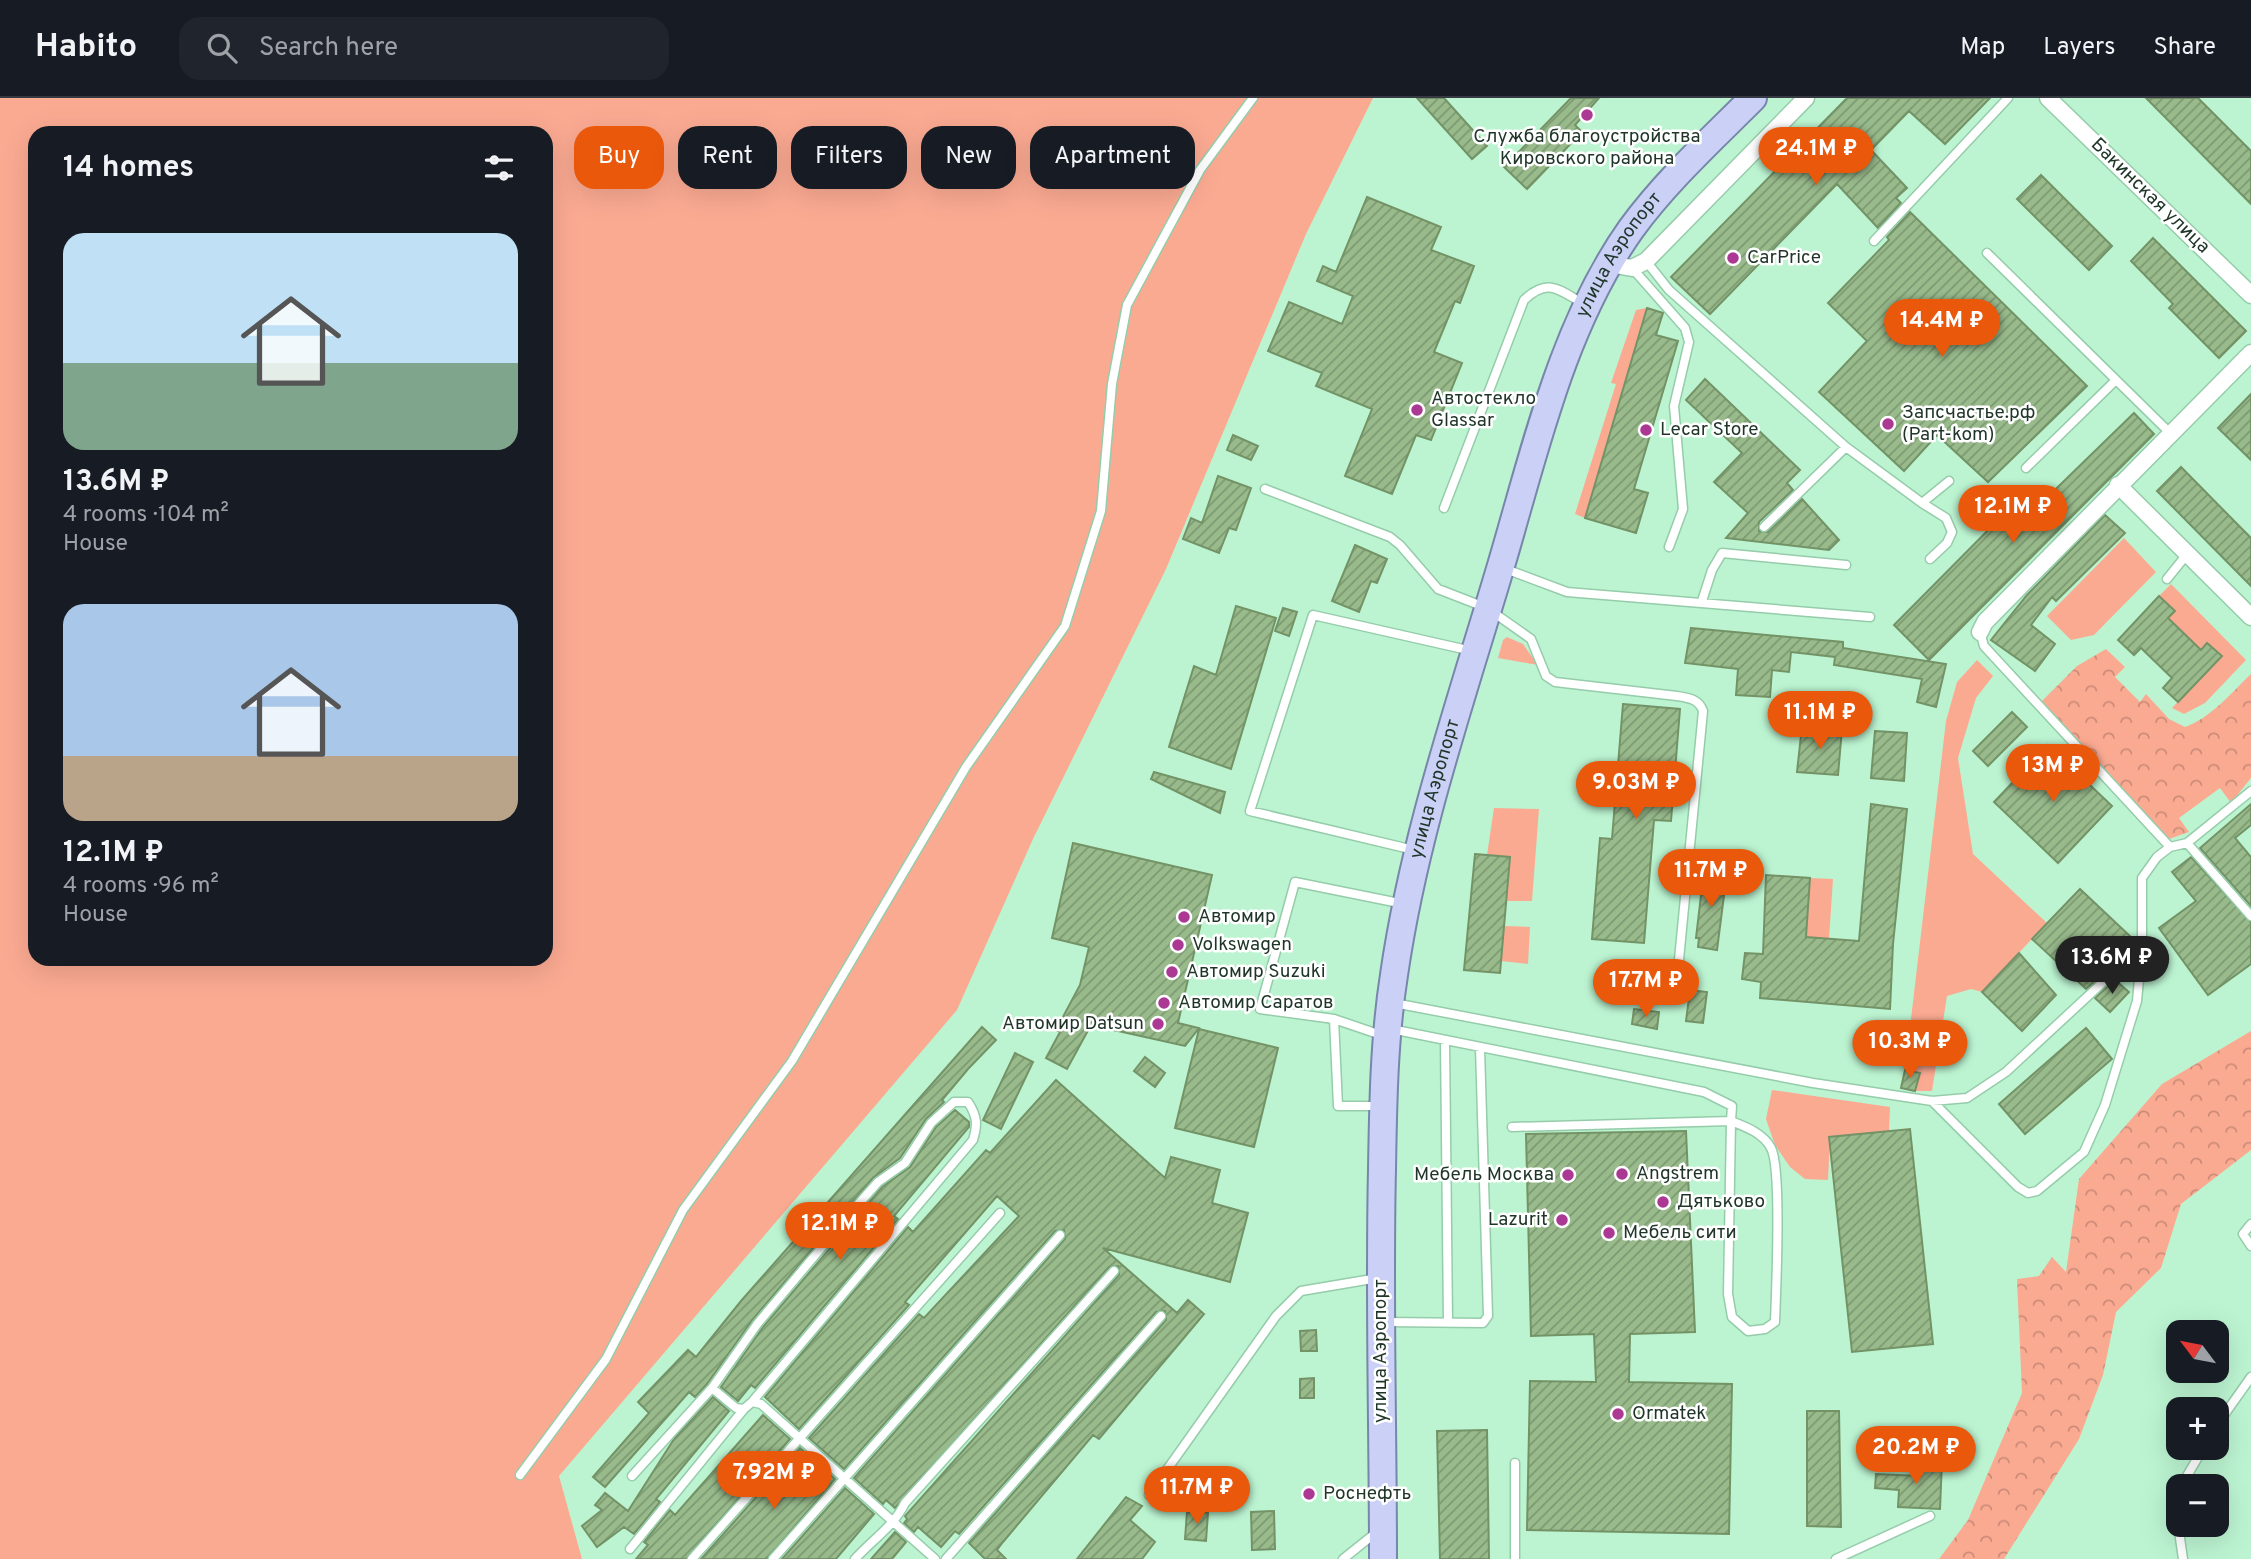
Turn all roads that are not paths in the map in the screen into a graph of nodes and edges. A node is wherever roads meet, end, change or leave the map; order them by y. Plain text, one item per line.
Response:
1 (1253, 98) edge
2 (1752, 98) edge
3 (1806, 98) edge
4 (2008, 98) edge
5 (2049, 98) edge
6 (1874, 241) dead end
7 (1987, 253) dead end
8 (1629, 264) junction
9 (2251, 295) edge
10 (1587, 305) junction
11 (2251, 353) edge
12 (2116, 380) junction
13 (2170, 433) junction
14 (1846, 447) junction
15 (2026, 468) dead end
16 (1949, 481) dead end
17 (2118, 485) junction
18 (1265, 489) dead end
19 (1922, 503) junction
20 (1444, 508) dead end
21 (1764, 527) dead end
22 (1669, 547) dead end
23 (2188, 553) junction
24 (1930, 559) dead end
25 (1846, 565) dead end
26 (1501, 567) junction
27 (2167, 579) dead end
28 (1702, 601) junction
29 (1487, 608) junction
30 (1870, 617) dead end
31 (2251, 617) edge
32 (1980, 632) joint
33 (1475, 652) junction
34 (2251, 791) edge
35 (2187, 843) junction
36 (2169, 847) junction
37 (1416, 850) junction
38 (1406, 904) junction
39 (2251, 916) edge
40 (2142, 946) junction
41 (1686, 976) dead end
42 (1334, 1019) junction
43 (1389, 1022) junction
44 (1445, 1041) junction
45 (1479, 1048) junction
46 (1932, 1101) junction
47 (1383, 1106) junction
48 (1731, 1121) junction
49 (1512, 1127) dead end
50 (1000, 1213) dead end
51 (2251, 1224) edge
52 (1060, 1236) dead end
53 (2251, 1246) edge
54 (1114, 1271) dead end
55 (1381, 1278) junction
56 (1161, 1316) dead end
57 (1382, 1322) junction
58 (1448, 1322) junction
59 (2251, 1377) edge
60 (712, 1388) junction
61 (752, 1402) junction
62 (2229, 1408) edge
63 (744, 1409) junction
64 (800, 1438) junction
65 (1515, 1463) dead end
66 (520, 1475) dead end
67 (632, 1476) dead end
68 (844, 1477) junction
69 (1149, 1495) dead end
70 (1930, 1516) dead end
71 (896, 1522) junction
72 (1382, 1527) junction
73 (2180, 1537) edge
74 (629, 1549) dead end
75 (692, 1559) edge
76 (773, 1559) edge
77 (855, 1559) edge
78 (935, 1559) edge
79 (946, 1559) edge
80 (1343, 1559) edge
81 (1382, 1559) edge
82 (1515, 1559) edge
83 (1836, 1559) edge
84 (2183, 1559) edge

1 - 66 lane
2 - 8 main road, улица Аэропорт
3 - 8 street
4 - 6 lane
5 - 9 street, Бакинская улица
7 - 12 lane
8 - 10 main road, улица Аэропорт
8 - 14 lane
8 - 22 lane
10 - 20 lane
10 - 26 main road, улица Аэропорт
11 - 13 street
12 - 13 lane
12 - 15 lane
13 - 17 street
14 - 19 lane
14 - 21 lane
16 - 19 lane
17 - 23 street
17 - 32 street
18 - 29 lane
19 - 24 lane
23 - 27 lane
23 - 31 street
25 - 28 lane
26 - 28 lane
26 - 29 main road, улица Аэропорт
28 - 30 lane
29 - 33 main road, улица Аэропорт
29 - 41 lane
32 - 36 lane
33 - 37 main road, улица Аэропорт
33 - 37 lane
34 - 35 lane
35 - 36 lane
35 - 39 lane
36 - 40 lane
37 - 38 main road, улица Аэропорт
38 - 42 lane
38 - 43 main road, улица Аэропорт
40 - 46 lane
40 - 46 lane
42 - 43 lane
42 - 47 lane
43 - 44 lane
43 - 46 lane
43 - 47 main road, улица Аэропорт
44 - 45 lane
44 - 58 lane
45 - 48 lane
45 - 58 lane
47 - 55 main road, улица Аэропорт
48 - 48 lane
48 - 49 lane
50 - 64 lane
51 - 53 lane
52 - 68 lane
54 - 71 lane
55 - 57 main road, улица Аэропорт
55 - 69 lane
56 - 79 lane
57 - 58 lane
57 - 72 main road, улица Аэропорт
59 - 62 lane
60 - 61 lane
60 - 63 lane
60 - 67 lane
61 - 63 lane
61 - 64 lane
63 - 74 lane
64 - 68 lane
64 - 75 lane
65 - 82 lane
68 - 71 lane
68 - 76 lane
70 - 83 lane
71 - 77 lane
71 - 78 lane
72 - 80 lane
72 - 81 main road, улица Аэропорт
73 - 84 lane

